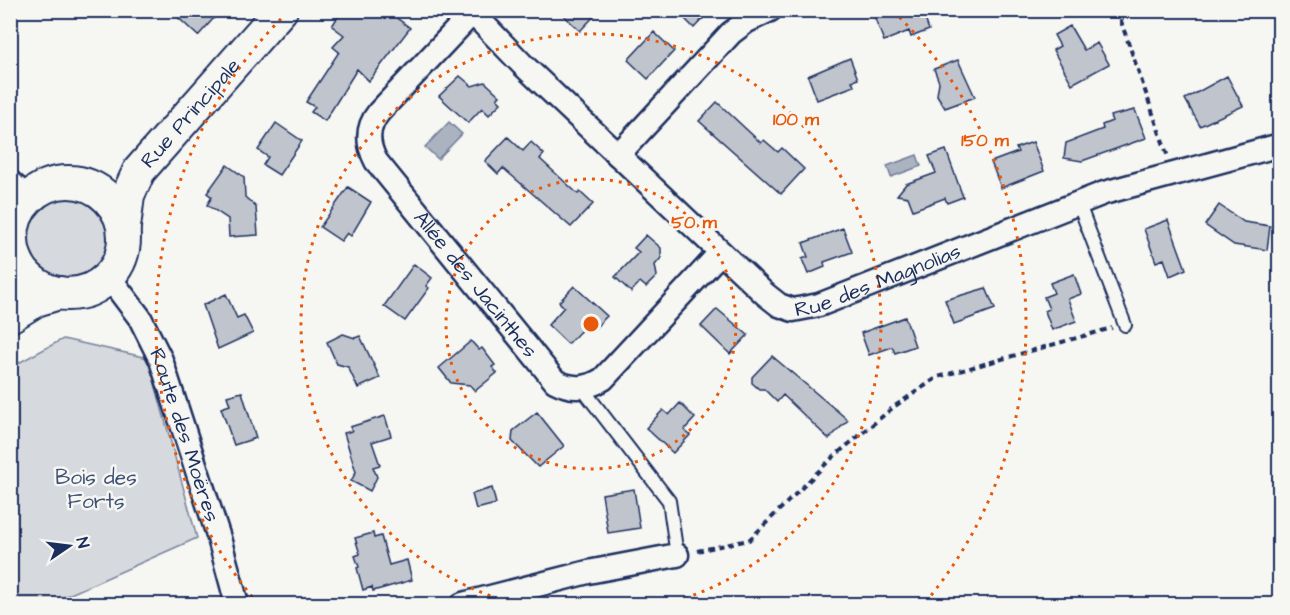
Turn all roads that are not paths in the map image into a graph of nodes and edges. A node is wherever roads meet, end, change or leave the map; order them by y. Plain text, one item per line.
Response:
1 (260, 10) edge
2 (281, 10) edge
3 (770, 10) edge
4 (473, 11) edge
5 (1280, 145) edge
6 (618, 155) junction
7 (80, 183) junction
8 (19, 190) edge
9 (1078, 202) junction
10 (124, 227) junction
11 (720, 253) junction
12 (12, 263) edge
13 (109, 277) junction
14 (59, 293) junction
15 (10, 316) edge
16 (1125, 325) road end
17 (582, 388) junction
18 (677, 555) joint
19 (237, 604) edge
20 (463, 604) edge

1 - 7 street, Rue Principale
2 - 10 street, Rue Principale
3 - 6 street
4 - 6 street, Rue des Magnolias
4 - 17 street, Allée des Jacinthes
5 - 9 street, Rue des Magnolias
6 - 11 street, Rue des Magnolias
7 - 8 street
7 - 10 street
8 - 12 street
9 - 11 street, Rue des Magnolias
9 - 16 lane
10 - 13 street
11 - 17 street
12 - 14 street
13 - 14 street
13 - 19 street, Route des Moëres
14 - 15 street
17 - 18 lane
18 - 20 street

